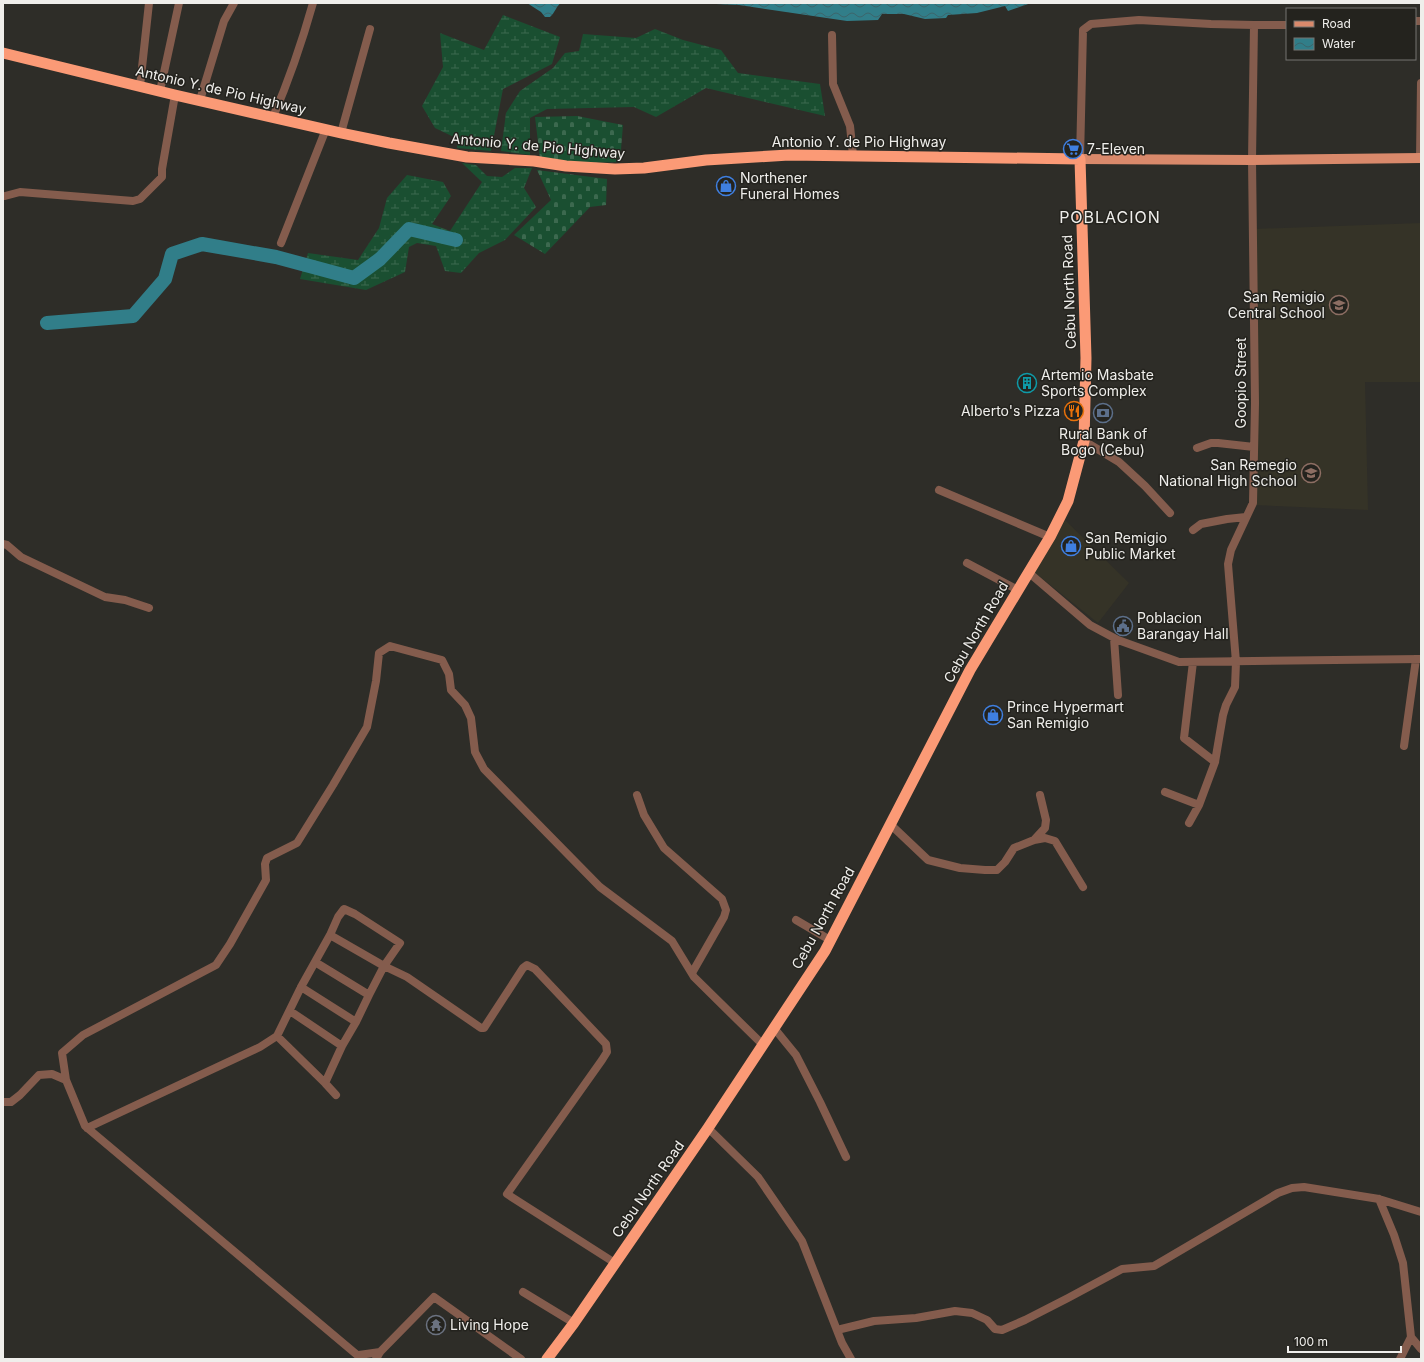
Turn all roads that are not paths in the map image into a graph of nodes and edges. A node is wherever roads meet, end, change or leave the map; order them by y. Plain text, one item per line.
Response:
1 (149, 3) edge
2 (179, 3) edge
3 (234, 3) edge
4 (313, 3) edge
5 (1286, 24) edge
6 (1254, 26) junction
7 (370, 29) dead end
8 (832, 35) dead end
9 (3, 53) edge
10 (1421, 83) edge
11 (140, 86) junction
12 (160, 91) junction
13 (175, 95) junction
14 (200, 100) junction
15 (273, 117) junction
16 (326, 129) junction
17 (341, 133) junction
18 (853, 155) junction
19 (1420, 158) edge
20 (1080, 159) junction
21 (1252, 160) junction
22 (5, 196) dead end
23 (281, 243) dead end
24 (1084, 441) junction
25 (1254, 447) junction
26 (1197, 448) dead end
27 (939, 490) dead end
28 (1170, 514) dead end
29 (1246, 517) junction
30 (1193, 530) dead end
31 (1050, 537) junction
32 (3, 544) edge
33 (967, 563) dead end
34 (1028, 572) junction
35 (1018, 590) junction
36 (149, 608) dead end
37 (1114, 638) junction
38 (1418, 659) edge
39 (1193, 662) junction
40 (1236, 662) junction
41 (1118, 695) dead end
42 (1404, 746) dead end
43 (1215, 762) junction
44 (1165, 792) dead end
45 (637, 795) dead end
46 (1040, 795) dead end
47 (1199, 805) junction
48 (1189, 823) dead end
49 (890, 824) junction
50 (1034, 840) junction
51 (1083, 887) dead end
52 (796, 920) dead end
53 (330, 935) junction
54 (830, 940) junction
55 (315, 962) junction
56 (384, 966) junction
57 (692, 973) junction
58 (301, 987) junction
59 (369, 995) junction
60 (290, 1011) junction
61 (356, 1022) junction
62 (774, 1028) junction
63 (277, 1036) junction
64 (763, 1045) junction
65 (342, 1046) junction
66 (66, 1080) junction
67 (325, 1083) junction
68 (336, 1095) dead end
69 (3, 1102) edge
70 (87, 1128) junction
71 (708, 1128) junction
72 (846, 1157) dead end
73 (1379, 1199) junction
74 (1421, 1212) edge
75 (615, 1263) junction
76 (523, 1292) dead end
77 (574, 1323) junction
78 (837, 1330) junction
79 (1411, 1337) junction
80 (1421, 1350) edge
81 (378, 1356) edge
82 (360, 1357) edge
83 (521, 1359) edge
84 (547, 1359) edge
85 (851, 1359) edge
86 (1400, 1359) edge

1 - 11 street
2 - 12 street
3 - 14 street
4 - 15 street
5 - 6 street
6 - 20 street
6 - 21 street, Goopio Street
7 - 17 street
8 - 18 street
9 - 11 highway, Antonio Y. de Pio Highway
10 - 19 street
11 - 12 highway, Antonio Y. de Pio Highway
12 - 13 highway, Antonio Y. de Pio Highway
13 - 14 highway, Antonio Y. de Pio Highway
13 - 22 street
14 - 15 highway, Antonio Y. de Pio Highway
15 - 16 highway, Antonio Y. de Pio Highway
16 - 17 highway, Antonio Y. de Pio Highway
16 - 23 street
17 - 18 highway, Antonio Y. de Pio Highway
18 - 20 highway, Antonio Y. de Pio Highway
19 - 21 main road
20 - 21 main road
20 - 24 highway, Cebu North Road
21 - 25 street, Goopio Street
24 - 28 street
24 - 31 highway, Cebu North Road
25 - 26 street
25 - 29 street, Goopio Street
27 - 31 street
29 - 30 street
29 - 40 street, Goopio Street
31 - 34 highway, Cebu North Road
32 - 36 street
33 - 35 street
34 - 35 highway, Cebu North Road
34 - 37 street
35 - 49 highway, Cebu North Road
37 - 39 street
37 - 41 street
38 - 40 street
38 - 42 street
39 - 40 street
39 - 43 street
40 - 43 street, Goopio Street
43 - 47 street, Goopio Street
44 - 47 street
45 - 57 street
46 - 50 street
47 - 48 street, Goopio Street
49 - 50 street
49 - 54 highway, Cebu North Road
50 - 51 street
52 - 54 street
53 - 55 street
53 - 56 street
53 - 56 street
54 - 62 highway, Cebu North Road
55 - 58 street
55 - 59 street
56 - 59 street
56 - 75 street
57 - 64 street
57 - 66 street
58 - 60 street
58 - 61 street
59 - 61 street
60 - 63 street
60 - 65 street
61 - 65 street
62 - 64 highway, Cebu North Road
62 - 72 street
63 - 67 street
63 - 70 street
64 - 71 highway, Cebu North Road
65 - 67 street
66 - 69 street
66 - 70 street
67 - 68 street
70 - 82 street
71 - 75 highway, Cebu North Road
71 - 78 street
73 - 74 street
73 - 78 street
73 - 79 street
75 - 77 highway, Cebu North Road
76 - 77 street
77 - 84 highway, Cebu North Road
78 - 85 street
79 - 80 street
79 - 86 street
81 - 82 street
81 - 83 street

